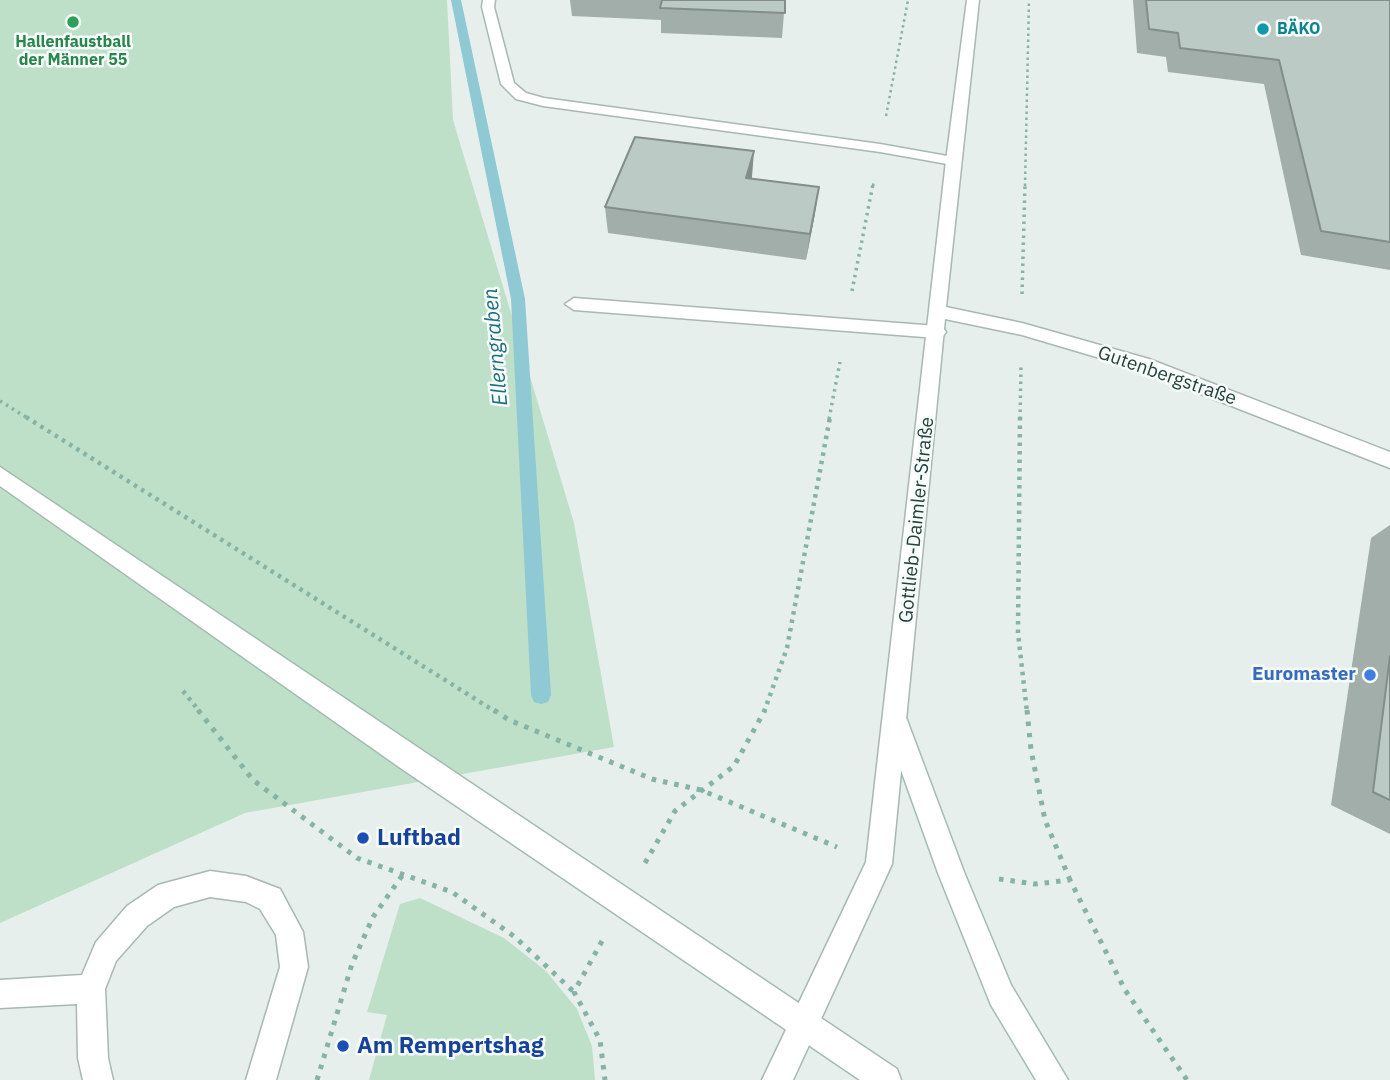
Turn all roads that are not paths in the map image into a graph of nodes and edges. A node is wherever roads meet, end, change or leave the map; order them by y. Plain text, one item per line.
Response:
1 (489, 0) edge
2 (973, 0) edge
3 (953, 161) junction
4 (574, 304) dead end
5 (938, 322) junction
6 (1390, 460) edge
7 (0, 475) edge
8 (895, 720) junction
9 (91, 989) junction
10 (0, 994) edge
11 (803, 1024) junction
12 (98, 1080) edge
13 (261, 1080) edge
14 (777, 1080) edge
15 (886, 1080) edge
16 (1053, 1080) edge

1 - 3 street
2 - 3 street, Gottlieb-Daimler-Straße
3 - 5 street, Gottlieb-Daimler-Straße
4 - 5 street, Gutenbergstraße
5 - 6 street, Gutenbergstraße
5 - 8 street, Gottlieb-Daimler-Straße
7 - 11 street
8 - 11 street, Gottlieb-Daimler-Straße
8 - 16 street
9 - 10 street
9 - 12 street
9 - 13 street
11 - 14 street, Gottlieb-Daimler-Straße
11 - 15 street

